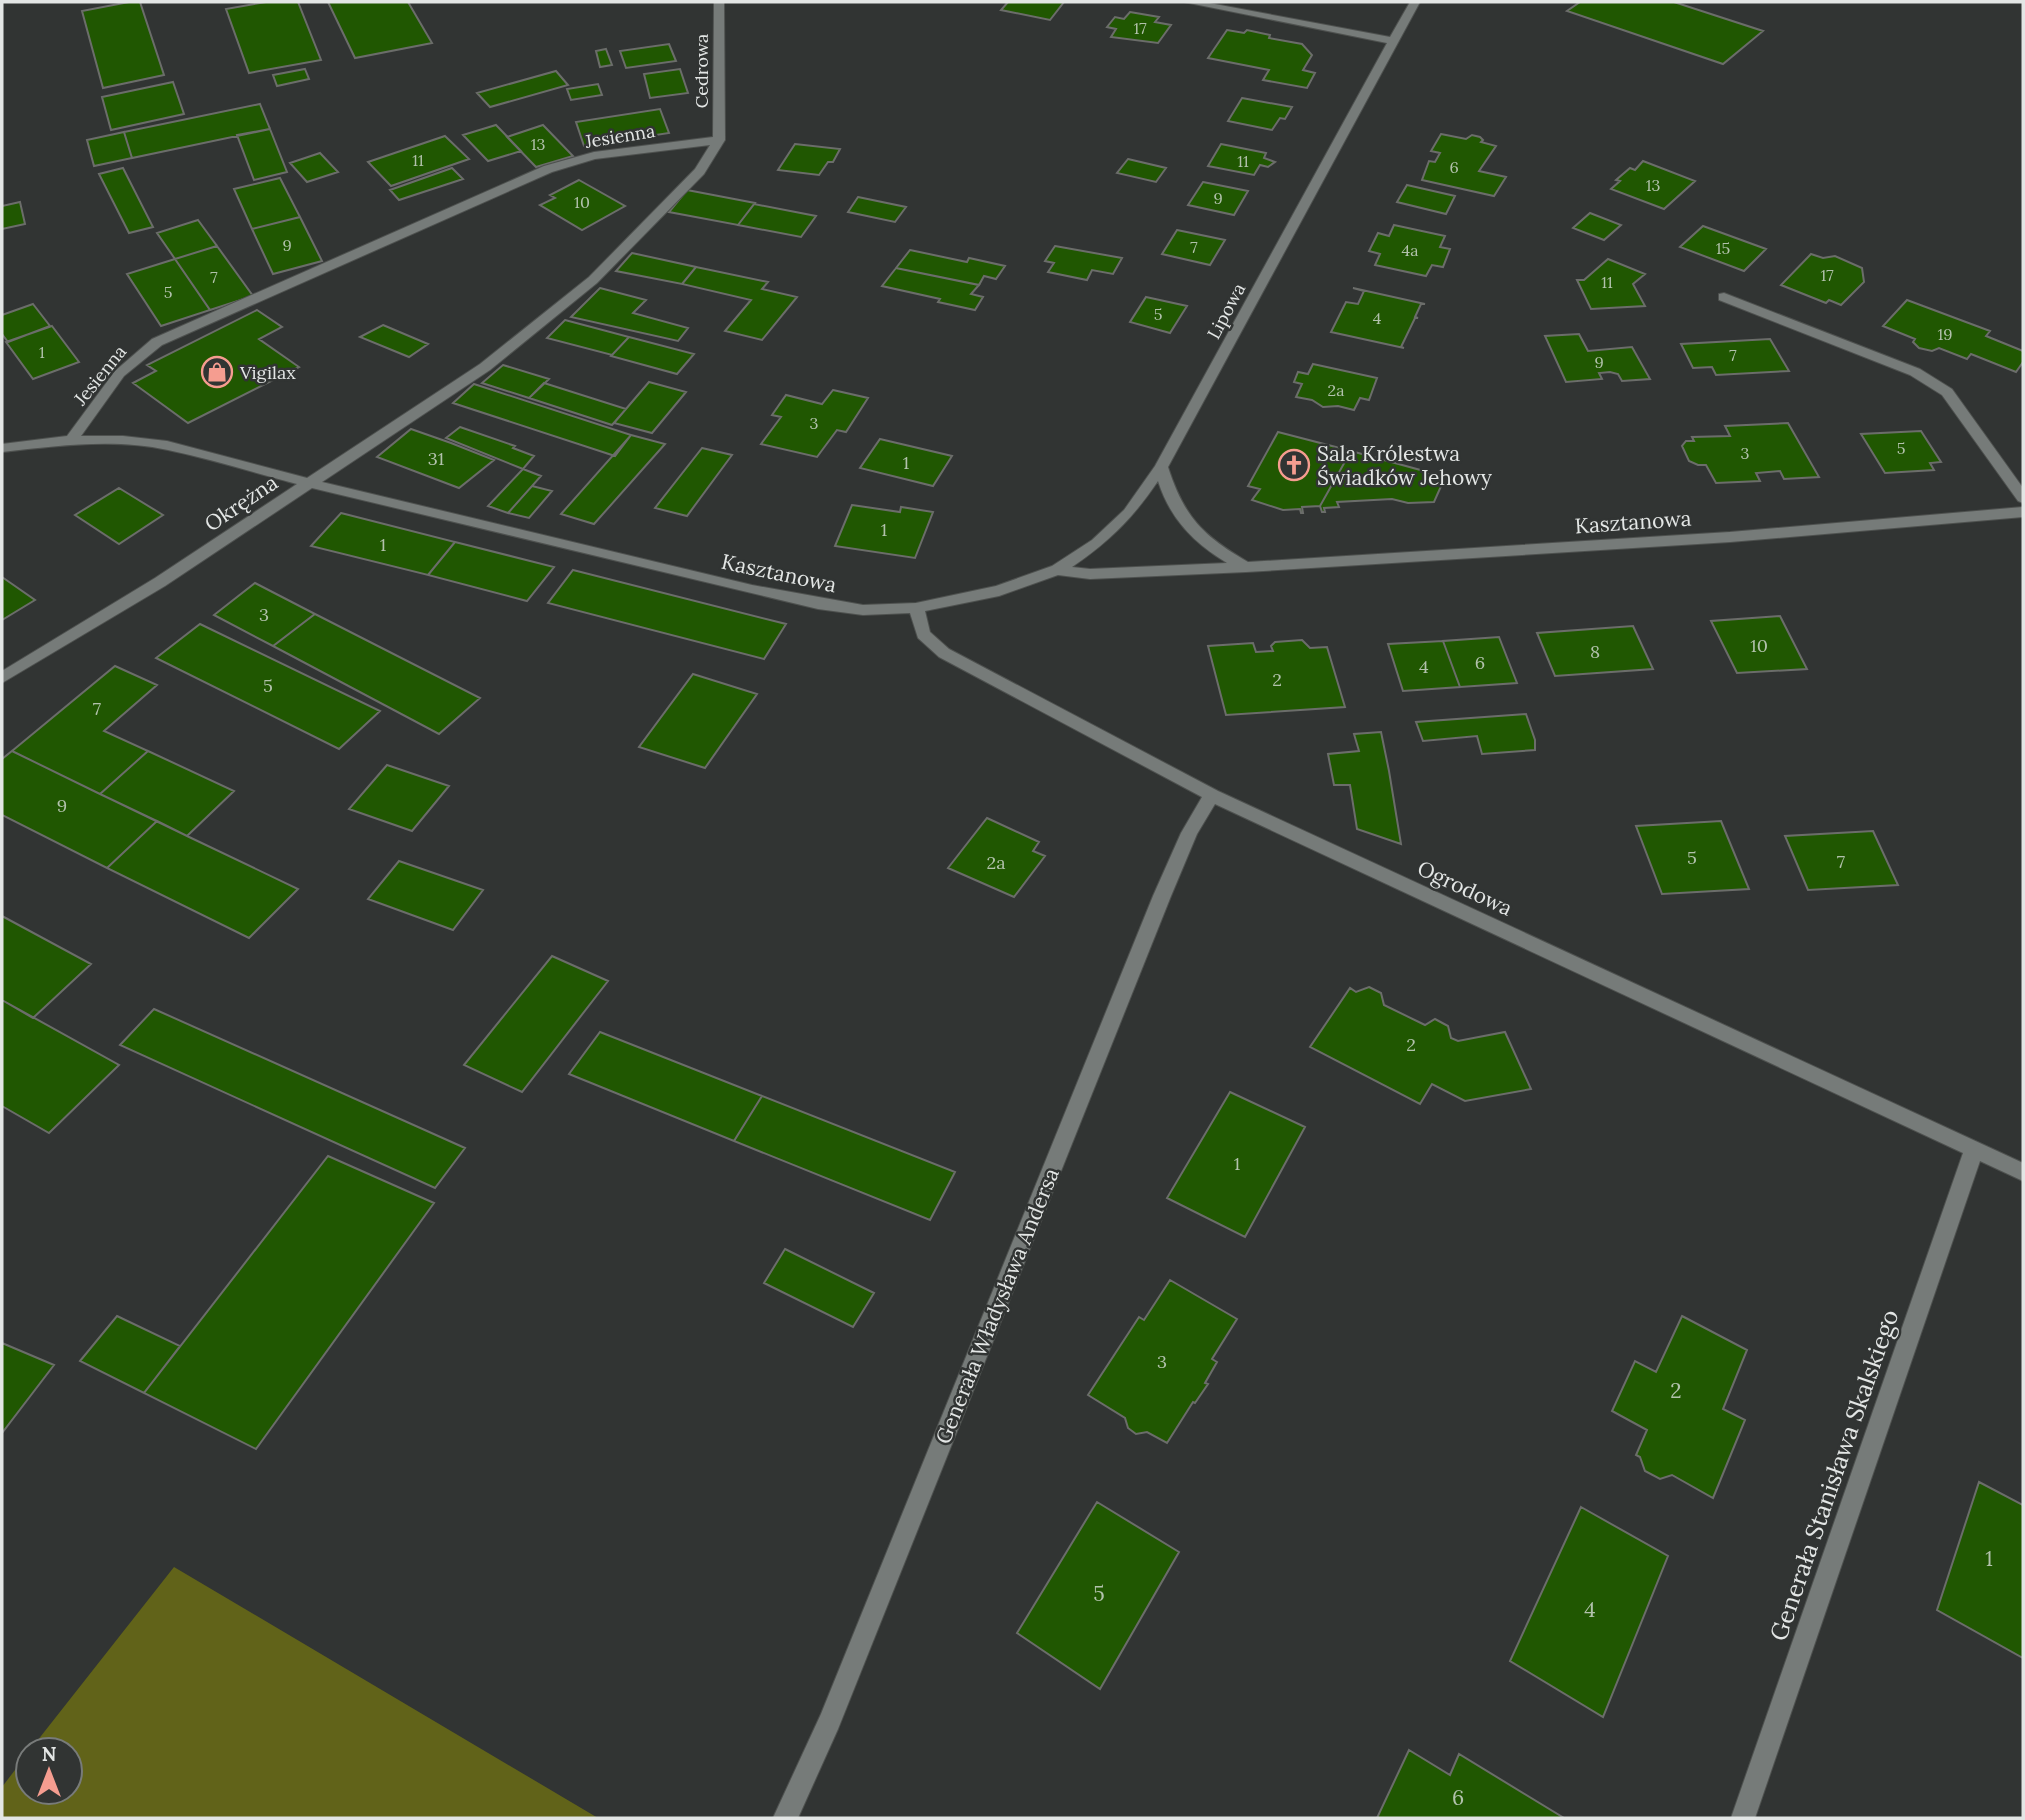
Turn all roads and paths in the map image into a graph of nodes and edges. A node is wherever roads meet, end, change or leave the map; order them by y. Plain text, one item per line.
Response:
1 (719, 2) edge
2 (1189, 2) edge
3 (1415, 2) edge
4 (1392, 41) junction
5 (719, 141) junction
6 (1724, 297) dead end
7 (71, 440) junction
8 (2, 448) edge
9 (1161, 467) junction
10 (309, 483) junction
11 (2023, 498) edge
12 (2023, 512) edge
13 (1246, 567) junction
14 (1057, 570) junction
15 (916, 608) junction
16 (2, 678) edge
17 (1212, 795) junction
18 (1975, 1149) junction
19 (2023, 1172) edge
20 (785, 1818) edge
21 (1743, 1818) edge

1 - 5 street, Cedrowa
2 - 4 street
3 - 4 street, Lipowa
4 - 9 street, Lipowa
5 - 7 street, Jesienna
5 - 10 street
6 - 11 street
7 - 8 street, Okrężna
7 - 10 street, Okrężna
9 - 13 street
9 - 14 street, Lipowa
10 - 15 street, Kasztanowa
10 - 16 street, Okrężna
12 - 13 street, Kasztanowa
13 - 14 street, Kasztanowa
14 - 15 street, Kasztanowa
15 - 17 street, Ogrodowa
17 - 18 street, Ogrodowa
17 - 20 street, Generała Władysława Andersa
18 - 19 street, Ogrodowa
18 - 21 street, Generała Stanisława Skalskiego

